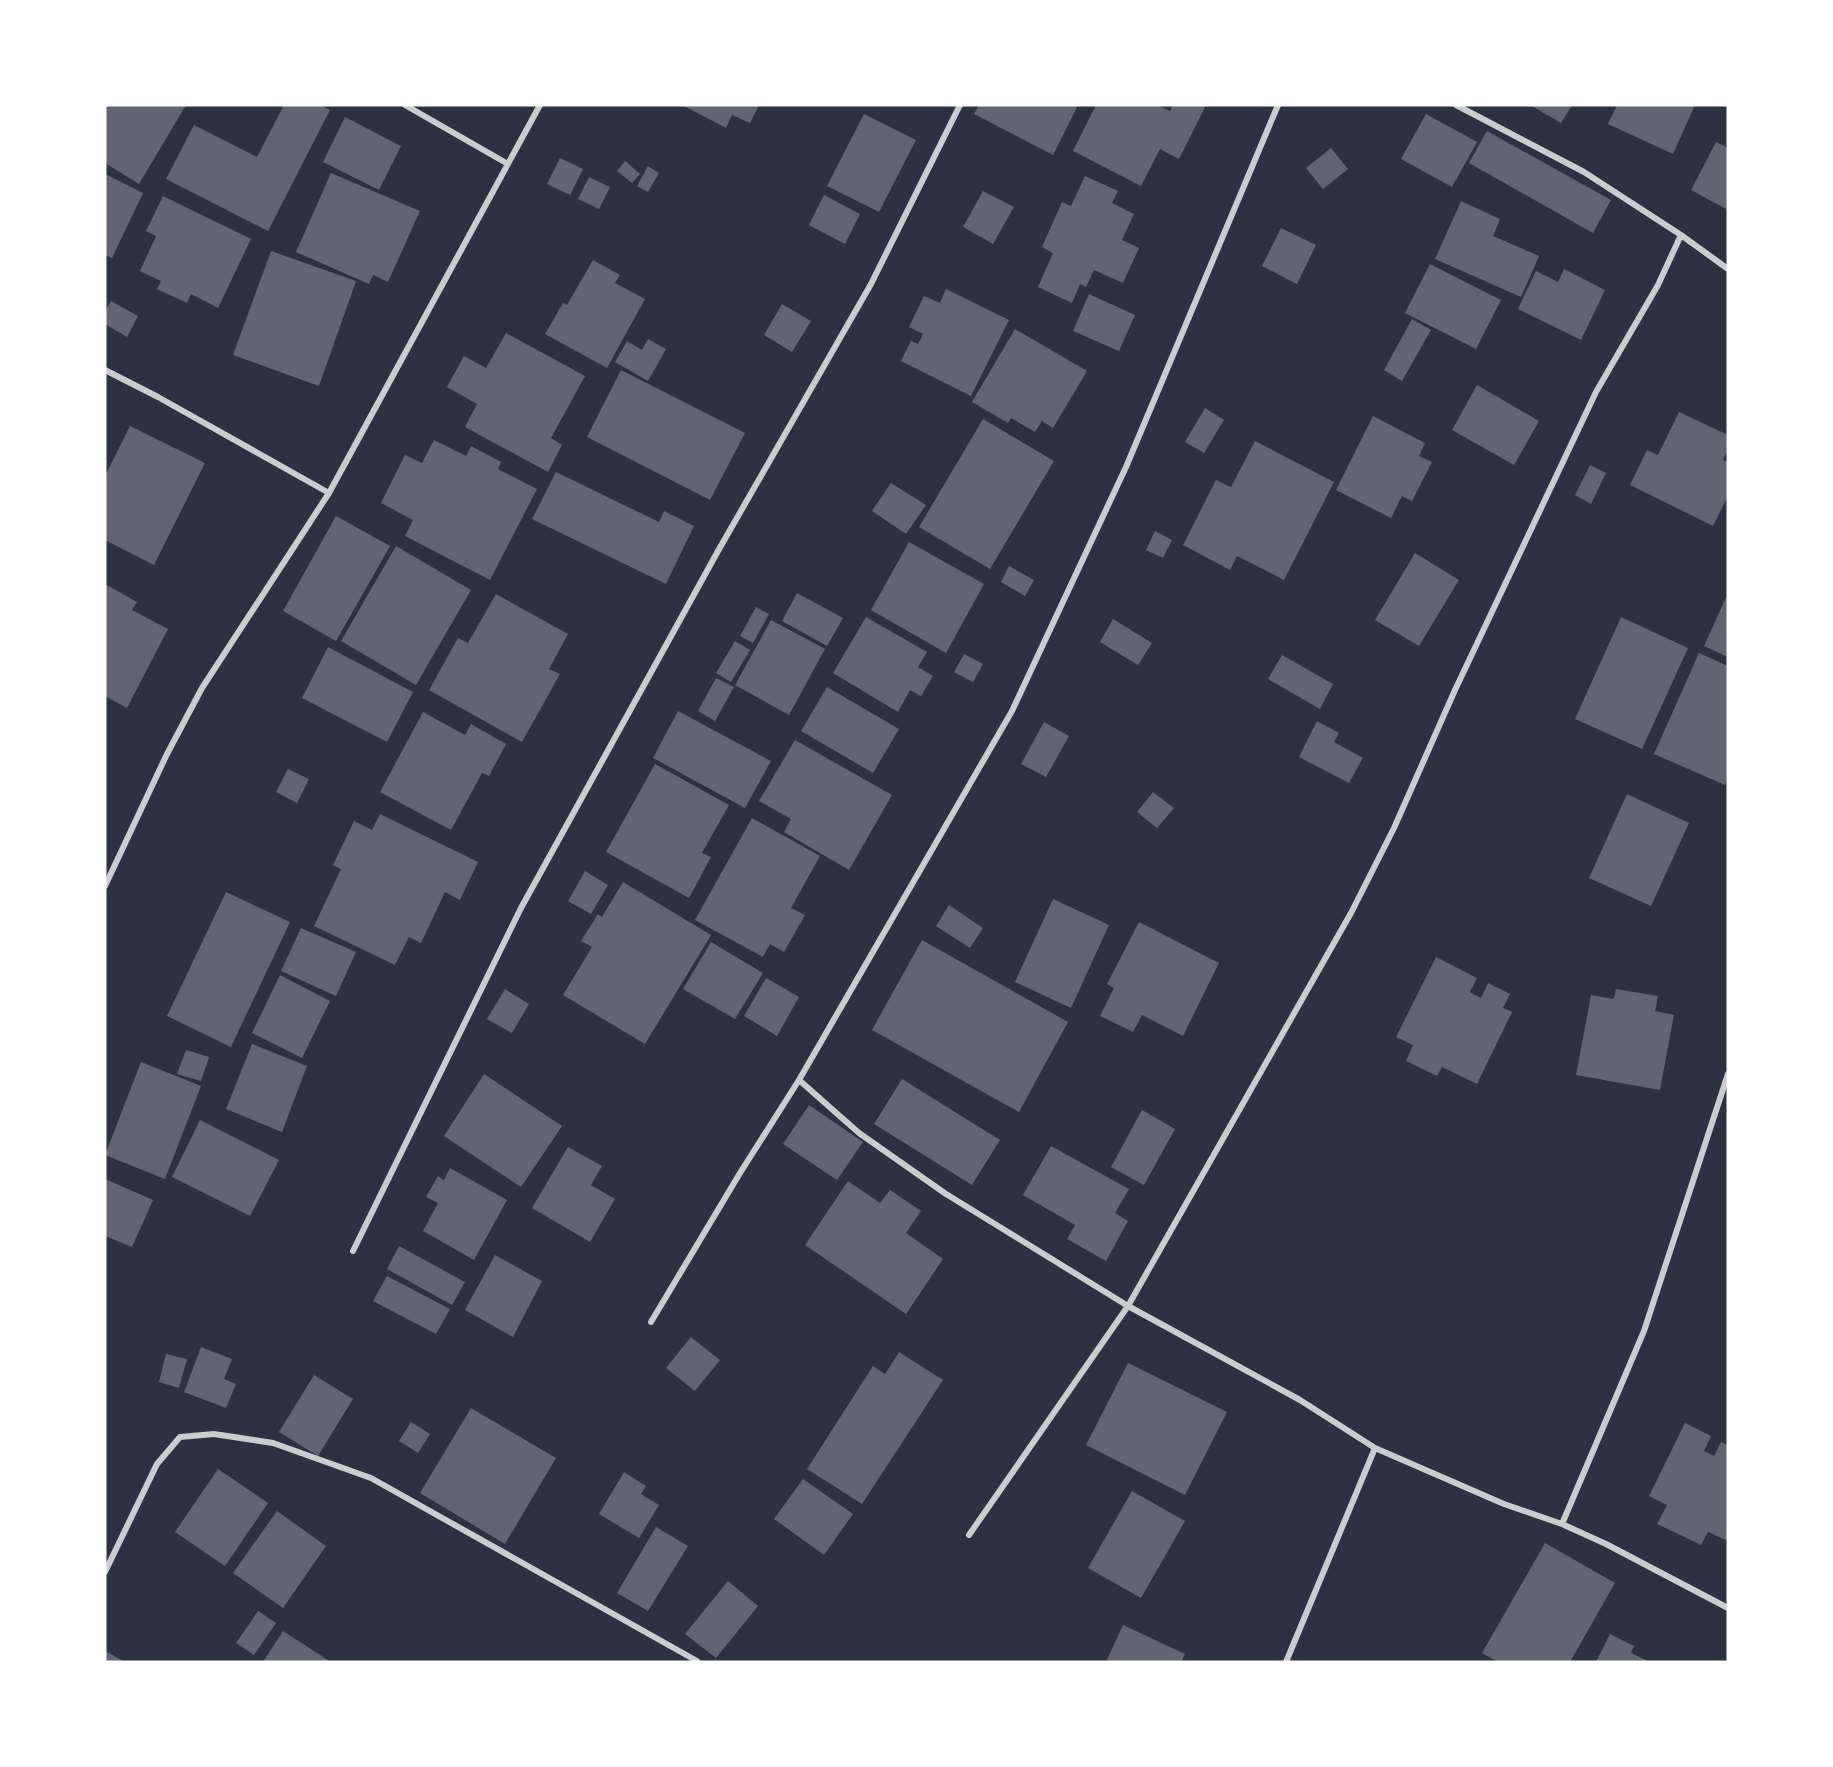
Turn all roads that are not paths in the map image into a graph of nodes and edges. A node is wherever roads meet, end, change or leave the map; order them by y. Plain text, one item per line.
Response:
1 (405, 105) edge
2 (540, 105) edge
3 (960, 105) edge
4 (1278, 105) edge
5 (1456, 105) edge
6 (508, 164) junction
7 (1681, 235) junction
8 (1728, 269) edge
9 (105, 370) edge
10 (329, 493) junction
11 (105, 885) edge
12 (1728, 1074) edge
13 (799, 1080) junction
14 (353, 1251) dead end
15 (1128, 1306) junction
16 (651, 1322) dead end
17 (1376, 1448) junction
18 (1562, 1524) junction
19 (969, 1535) dead end
20 (105, 1572) edge
21 (1728, 1608) edge
22 (697, 1661) edge
23 (1286, 1662) edge

1 - 6 street
2 - 6 street
3 - 14 street
4 - 13 street
5 - 7 street
6 - 10 street
7 - 8 street
7 - 15 street
9 - 10 street
10 - 11 street
12 - 18 street
13 - 15 street
13 - 16 street
15 - 17 street
15 - 19 street
17 - 18 street
17 - 23 street
18 - 21 street
20 - 22 street

